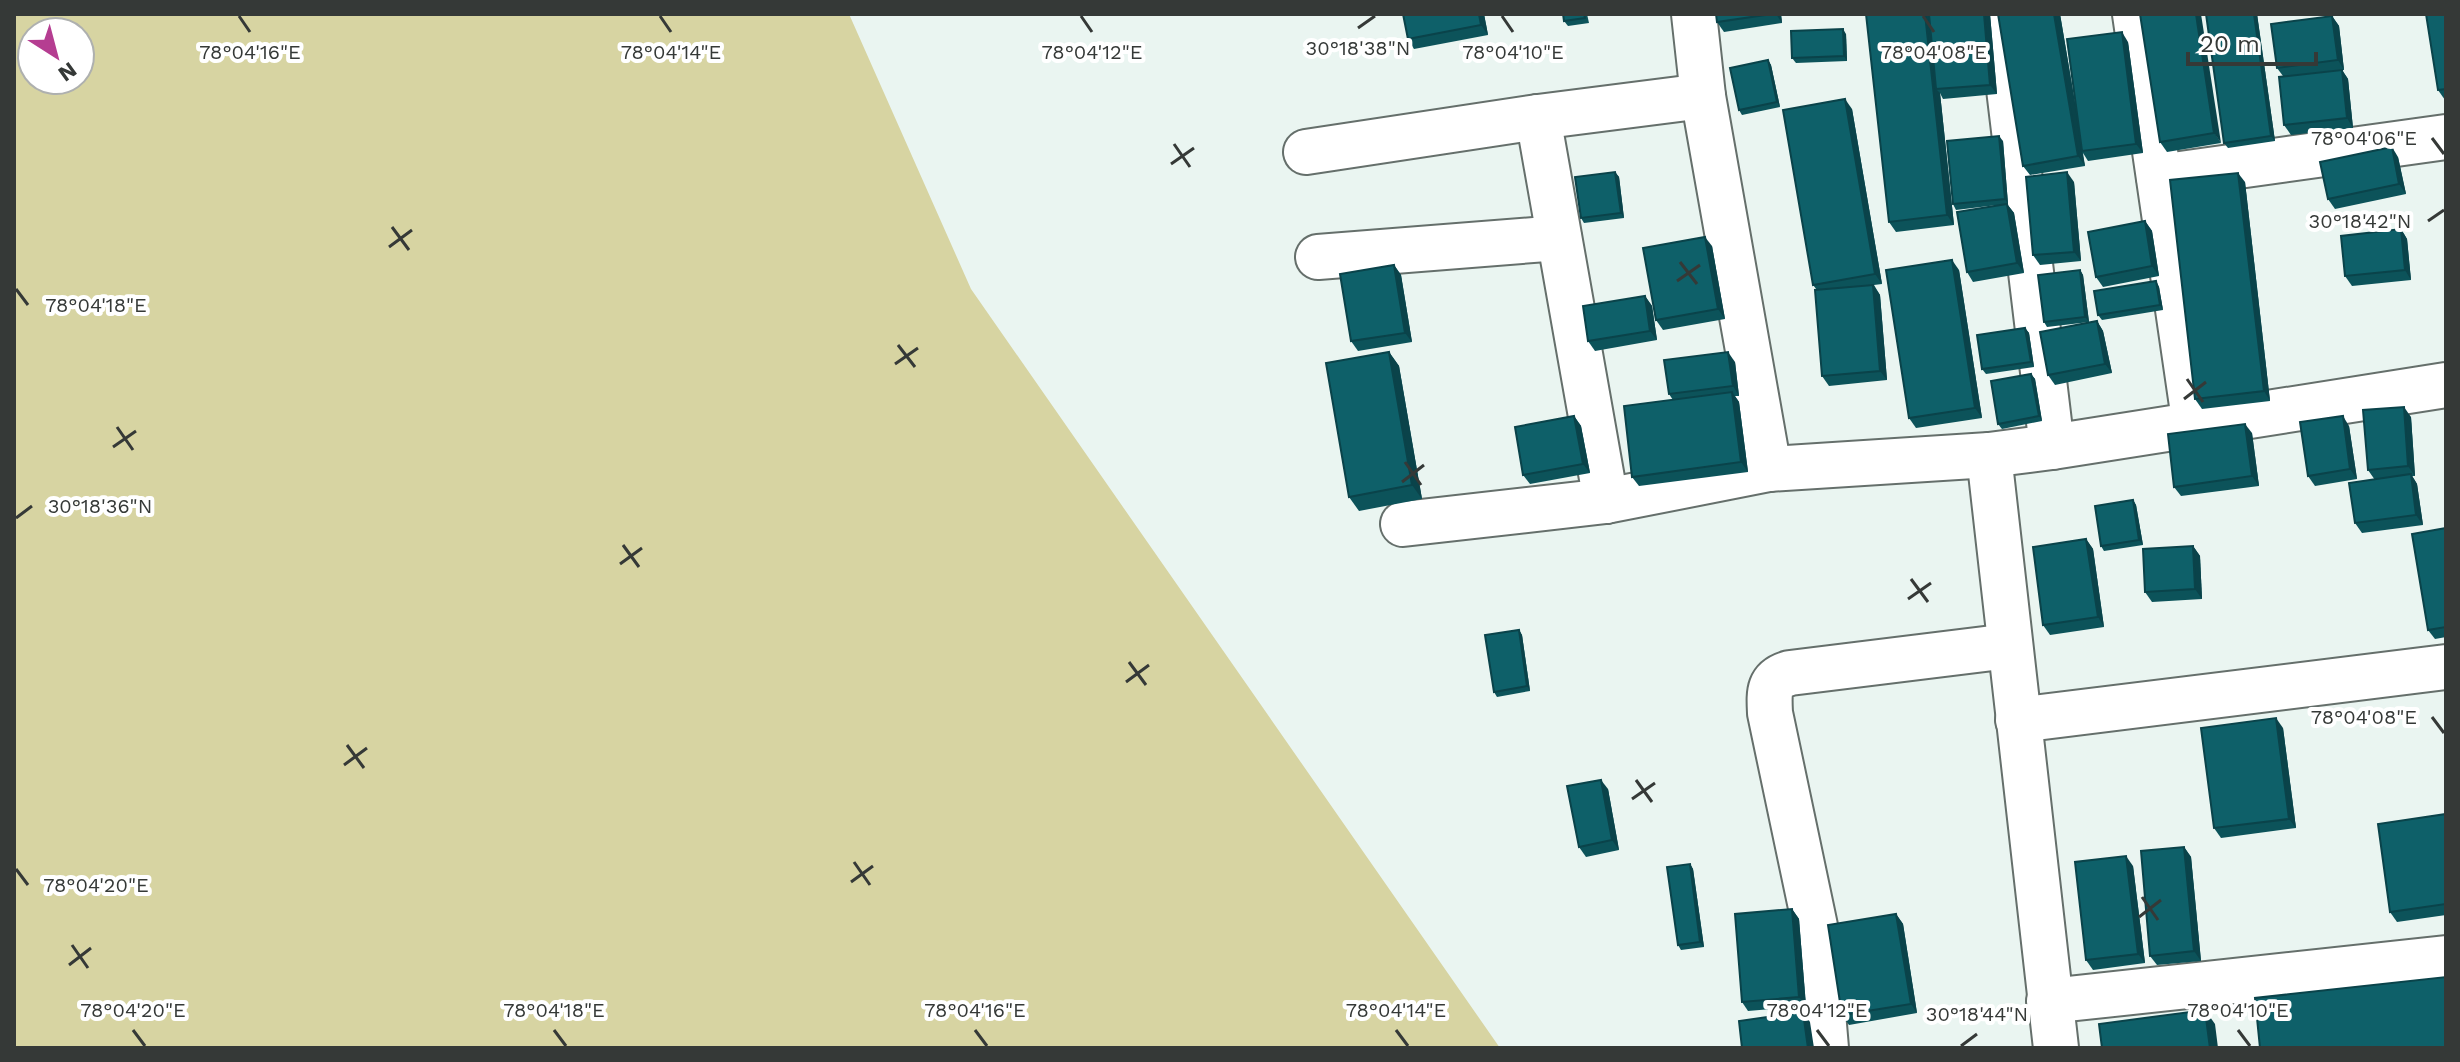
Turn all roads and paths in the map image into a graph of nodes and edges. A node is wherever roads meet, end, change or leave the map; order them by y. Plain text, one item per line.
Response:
1 (1694, 14) edge
2 (2000, 14) edge
3 (2135, 14) edge
4 (1703, 96) junction
5 (1538, 117) junction
6 (2446, 137) edge
7 (1306, 152) dead end
8 (2159, 177) junction
9 (1559, 238) junction
10 (1318, 257) dead end
11 (2446, 385) edge
12 (2195, 426) junction
13 (2052, 447) junction
14 (1989, 455) junction
15 (1769, 469) junction
16 (1606, 501) junction
17 (1403, 524) dead end
18 (2009, 646) junction
19 (2446, 667) edge
20 (2018, 720) junction
21 (2446, 958) edge
22 (2049, 1001) junction
23 (1826, 1048) edge
24 (2056, 1048) edge

1 - 4 street
2 - 13 street
3 - 8 street
4 - 5 street
4 - 15 street
5 - 7 street
5 - 9 street
6 - 8 street
8 - 12 street
9 - 10 street
9 - 16 street
11 - 12 street
12 - 13 street
13 - 14 street
14 - 15 street
14 - 18 street
15 - 16 street
16 - 17 street
18 - 20 street
18 - 23 street
19 - 20 street
20 - 22 street
21 - 22 street
22 - 24 street

